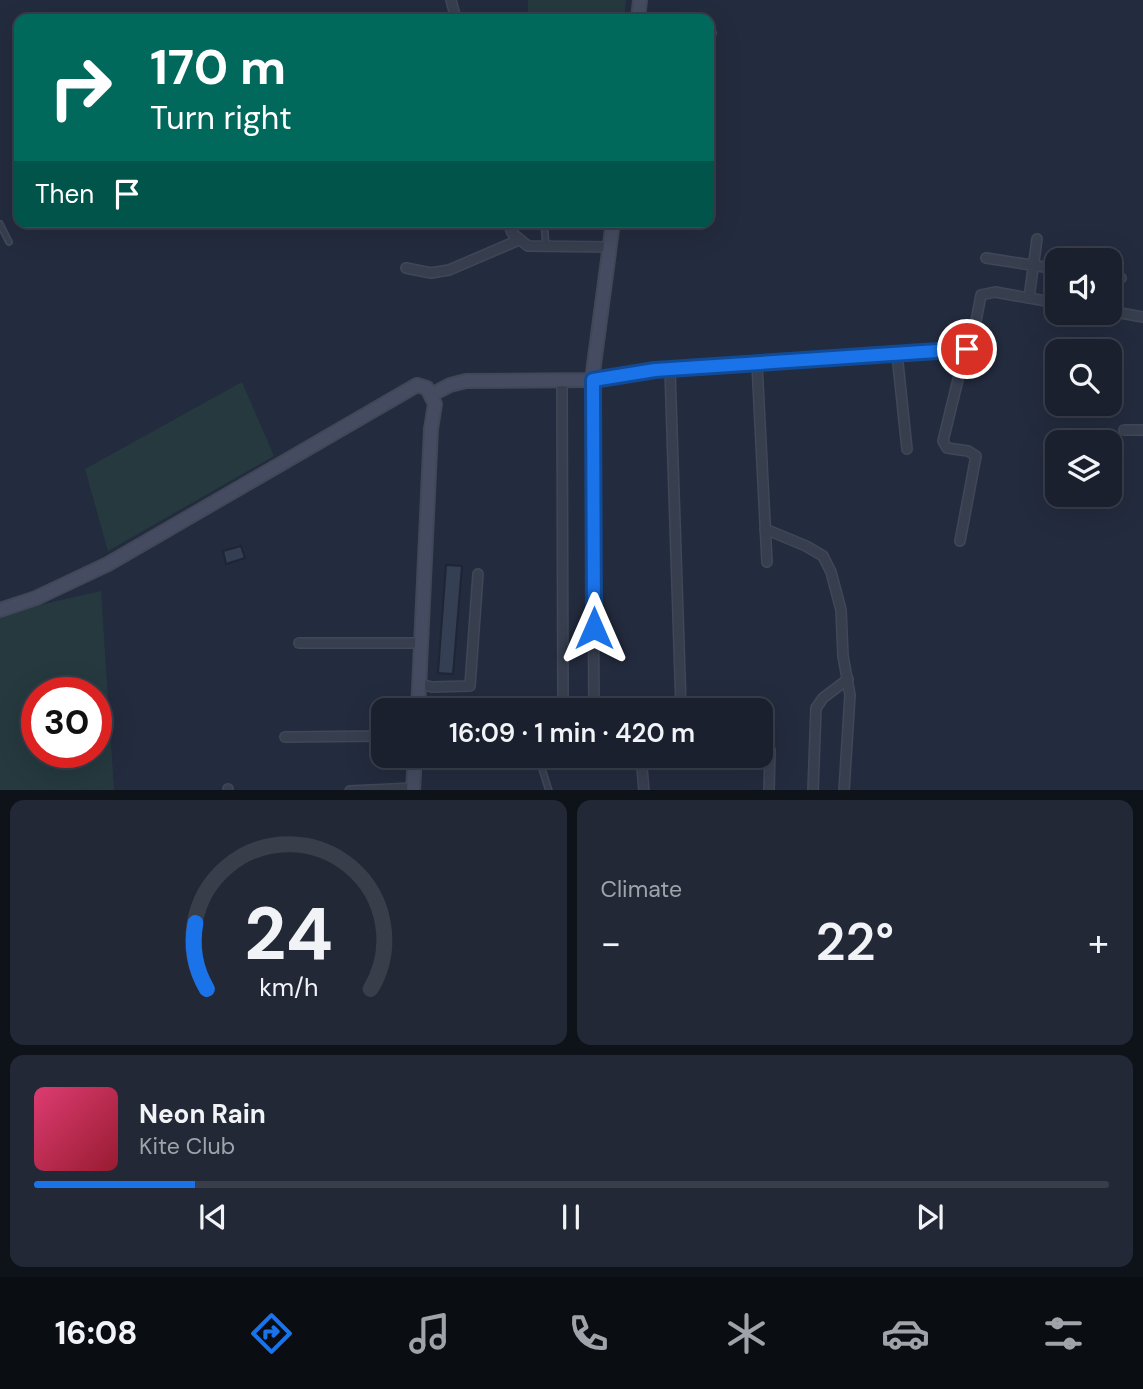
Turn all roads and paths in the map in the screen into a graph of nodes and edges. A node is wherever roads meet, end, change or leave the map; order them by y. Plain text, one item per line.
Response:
1 (0, 224) edge
2 (512, 228) edge
3 (544, 228) edge
4 (612, 228) edge
5 (1037, 239) dead end
6 (519, 240) junction
7 (9, 242) dead end
8 (546, 246) junction
9 (610, 247) junction
10 (986, 258) dead end
11 (1033, 265) junction
12 (1045, 267) edge
13 (406, 268) dead end
14 (1029, 298) junction
15 (1045, 301) edge
16 (1122, 314) edge
17 (1143, 317) edge
18 (965, 351) junction
19 (897, 354) junction
20 (757, 364) junction
21 (670, 370) junction
22 (593, 380) junction
23 (562, 381) junction
24 (431, 395) junction
25 (1124, 430) dead end
26 (1143, 430) edge
27 (907, 449) dead end
28 (765, 529) junction
29 (960, 541) dead end
30 (767, 562) dead end
31 (478, 574) dead end
32 (0, 610) edge
33 (299, 643) dead end
34 (421, 643) junction
35 (848, 678) junction
36 (420, 684) junction
37 (419, 698) edge
38 (563, 698) edge
39 (594, 698) edge
40 (681, 698) edge
41 (371, 736) edge
42 (285, 737) dead end
43 (415, 768) edge
44 (542, 768) edge
45 (642, 768) edge
46 (770, 768) edge
47 (413, 789) edge
48 (350, 790) edge
49 (549, 790) edge
50 (644, 790) edge
51 (769, 790) edge
52 (813, 790) edge
53 (844, 790) edge

1 - 7 lane
2 - 6 street
3 - 8 lane
4 - 9 street
5 - 11 street
6 - 8 street
6 - 13 street
8 - 9 street
9 - 22 street
10 - 11 street
11 - 12 street
11 - 14 street
14 - 15 street
14 - 18 street
16 - 17 street
18 - 19 street
18 - 29 street
19 - 20 street
19 - 27 street
20 - 21 street
20 - 28 street
21 - 22 street
21 - 40 street
22 - 23 street
22 - 39 street
23 - 24 street
23 - 38 street
24 - 32 street
24 - 34 street
25 - 26 street
28 - 30 street
28 - 35 street
31 - 36 street
33 - 34 street
34 - 36 street
35 - 52 street
35 - 53 street
36 - 37 street
41 - 42 street
43 - 47 street
44 - 49 lane
45 - 50 street
46 - 51 street
47 - 48 street

